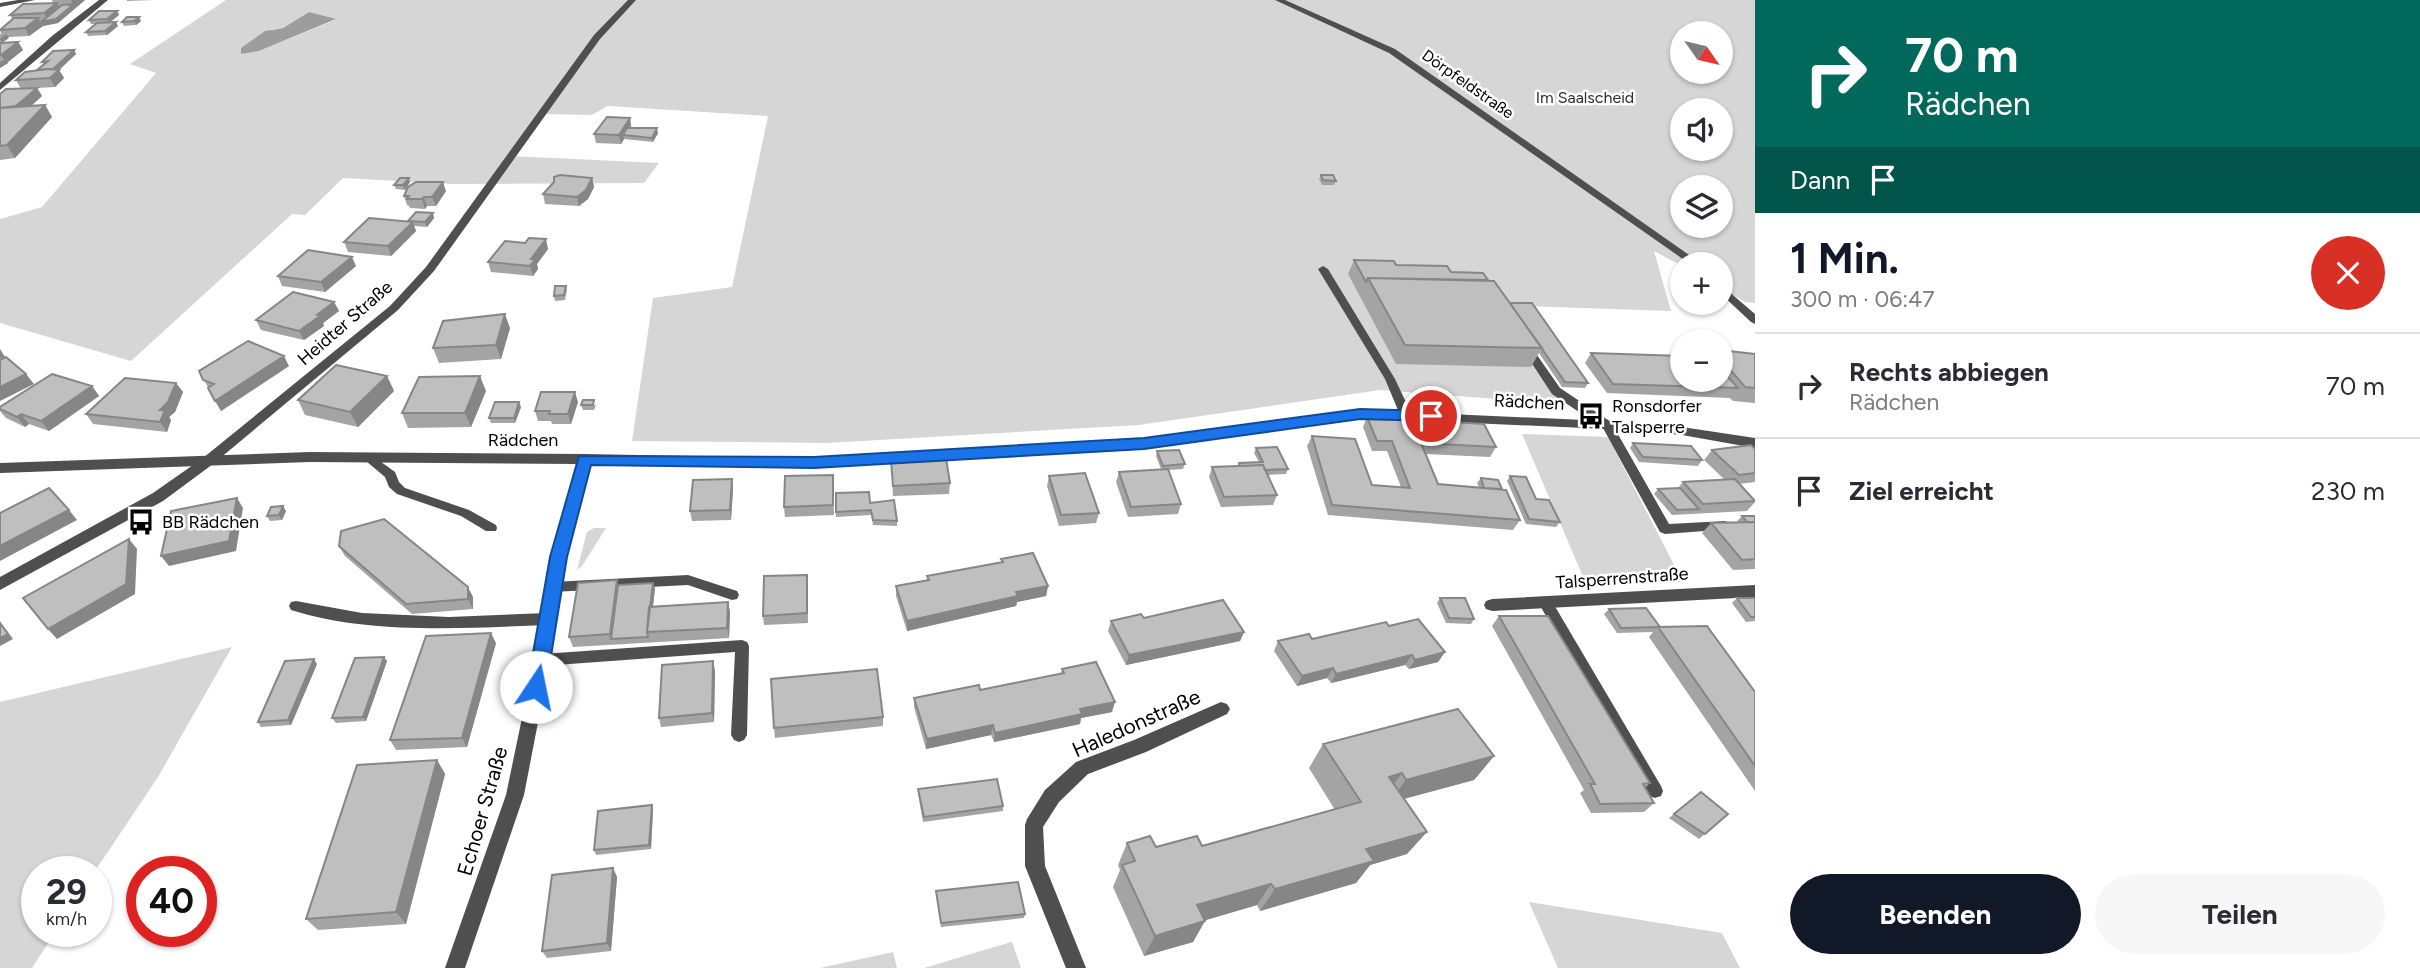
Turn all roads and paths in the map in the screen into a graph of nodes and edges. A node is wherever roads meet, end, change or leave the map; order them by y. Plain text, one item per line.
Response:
1 (31, 0) edge
2 (104, 0) edge
3 (632, 0) edge
4 (1279, 0) edge
5 (0, 5) edge
6 (0, 87) edge
7 (1680, 252) edge
8 (1323, 269) dead end
9 (1733, 299) edge
10 (1755, 320) edge
11 (1521, 339) edge
12 (1406, 415) junction
13 (1608, 425) junction
14 (1755, 443) edge
15 (370, 458) junction
16 (584, 459) junction
17 (208, 461) junction
18 (0, 468) edge
19 (1735, 526) edge
20 (491, 527) dead end
21 (0, 584) edge
22 (552, 587) junction
23 (1755, 591) edge
24 (732, 595) dead end
25 (1545, 603) junction
26 (1492, 605) dead end
27 (296, 606) dead end
28 (547, 619) junction
29 (542, 660) junction
30 (1221, 709) dead end
31 (740, 735) dead end
32 (1655, 791) dead end
33 (455, 968) edge
34 (1076, 968) edge

1 - 5 street
2 - 6 street
3 - 17 street, Heidter Straße
4 - 7 street, Dörpfeldstraße
8 - 12 lane
9 - 10 street
11 - 13 lane
12 - 13 street, Rädchen
12 - 16 street, Rädchen
13 - 14 street, Rädchen
13 - 19 lane
15 - 16 street, Rädchen
15 - 17 street, Rädchen
15 - 20 lane
16 - 22 street, Echoer Straße
17 - 18 street, Rädchen
17 - 21 street, Heidter Straße
22 - 24 lane
22 - 28 street, Echoer Straße
23 - 25 street, Talsperrenstraße
25 - 26 street, Talsperrenstraße
25 - 32 lane
27 - 28 lane
28 - 29 street, Echoer Straße
29 - 31 lane
29 - 33 street, Echoer Straße
30 - 34 street, Haledonstraße

